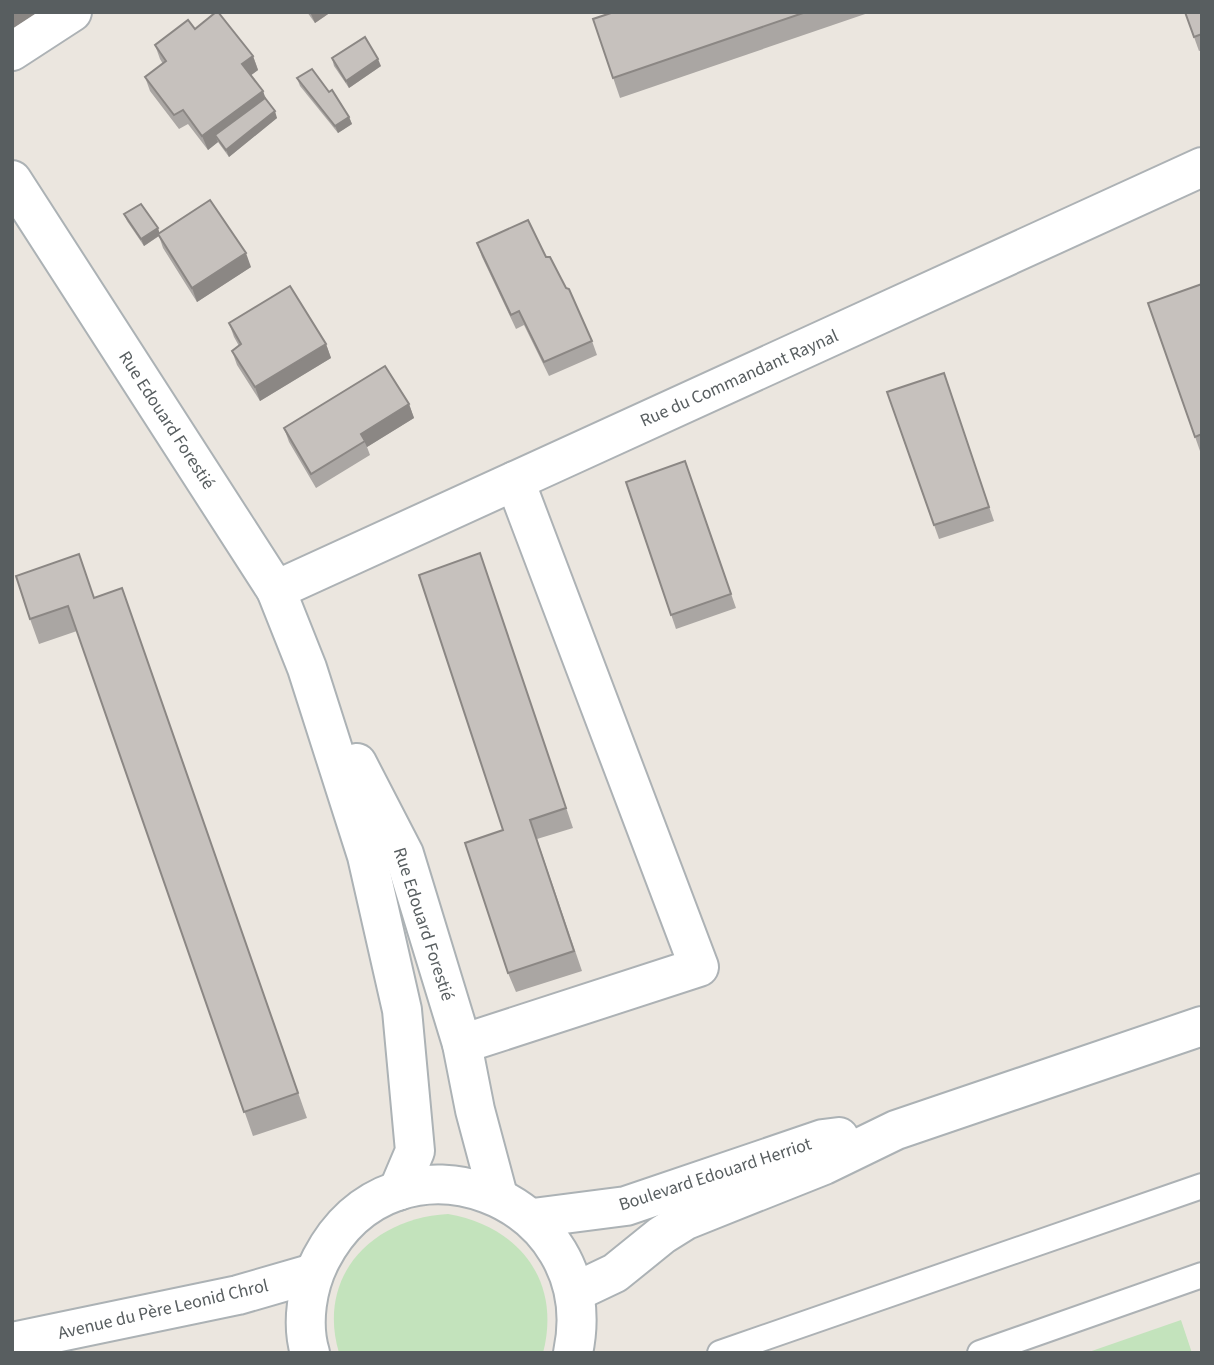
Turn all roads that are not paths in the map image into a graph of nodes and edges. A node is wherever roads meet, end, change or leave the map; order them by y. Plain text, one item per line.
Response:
1 (72, 12) edge
2 (12, 51) edge
3 (1202, 167) edge
4 (12, 180) edge
5 (515, 481) junction
6 (276, 590) junction
7 (307, 668) junction
8 (1202, 1026) edge
9 (462, 1044) junction
10 (896, 1130) junction
11 (1202, 1186) edge
12 (398, 1191) junction
13 (498, 1196) junction
14 (533, 1218) junction
15 (314, 1273) junction
16 (1202, 1275) edge
17 (575, 1292) junction
18 (12, 1342) edge
19 (310, 1353) edge
20 (573, 1353) edge
21 (720, 1353) edge
22 (979, 1353) edge

1 - 2 street
3 - 5 street, Rue du Commandant Raynal
4 - 6 street, Rue Edouard Forestié
5 - 6 street, Rue du Commandant Raynal
5 - 9 street
6 - 7 street, Rue Edouard Forestié
7 - 9 street, Rue Edouard Forestié
7 - 12 street, Rue Edouard Forestié
8 - 10 street, Boulevard Edouard Herriot
9 - 13 street, Rue Edouard Forestié
10 - 14 street, Boulevard Edouard Herriot
10 - 17 street, Boulevard Edouard Herriot
11 - 21 lane
12 - 13 street
12 - 15 street
13 - 14 street
14 - 17 street
15 - 18 street, Avenue du Père Leonid Chrol
15 - 19 street
16 - 22 lane
17 - 20 street

